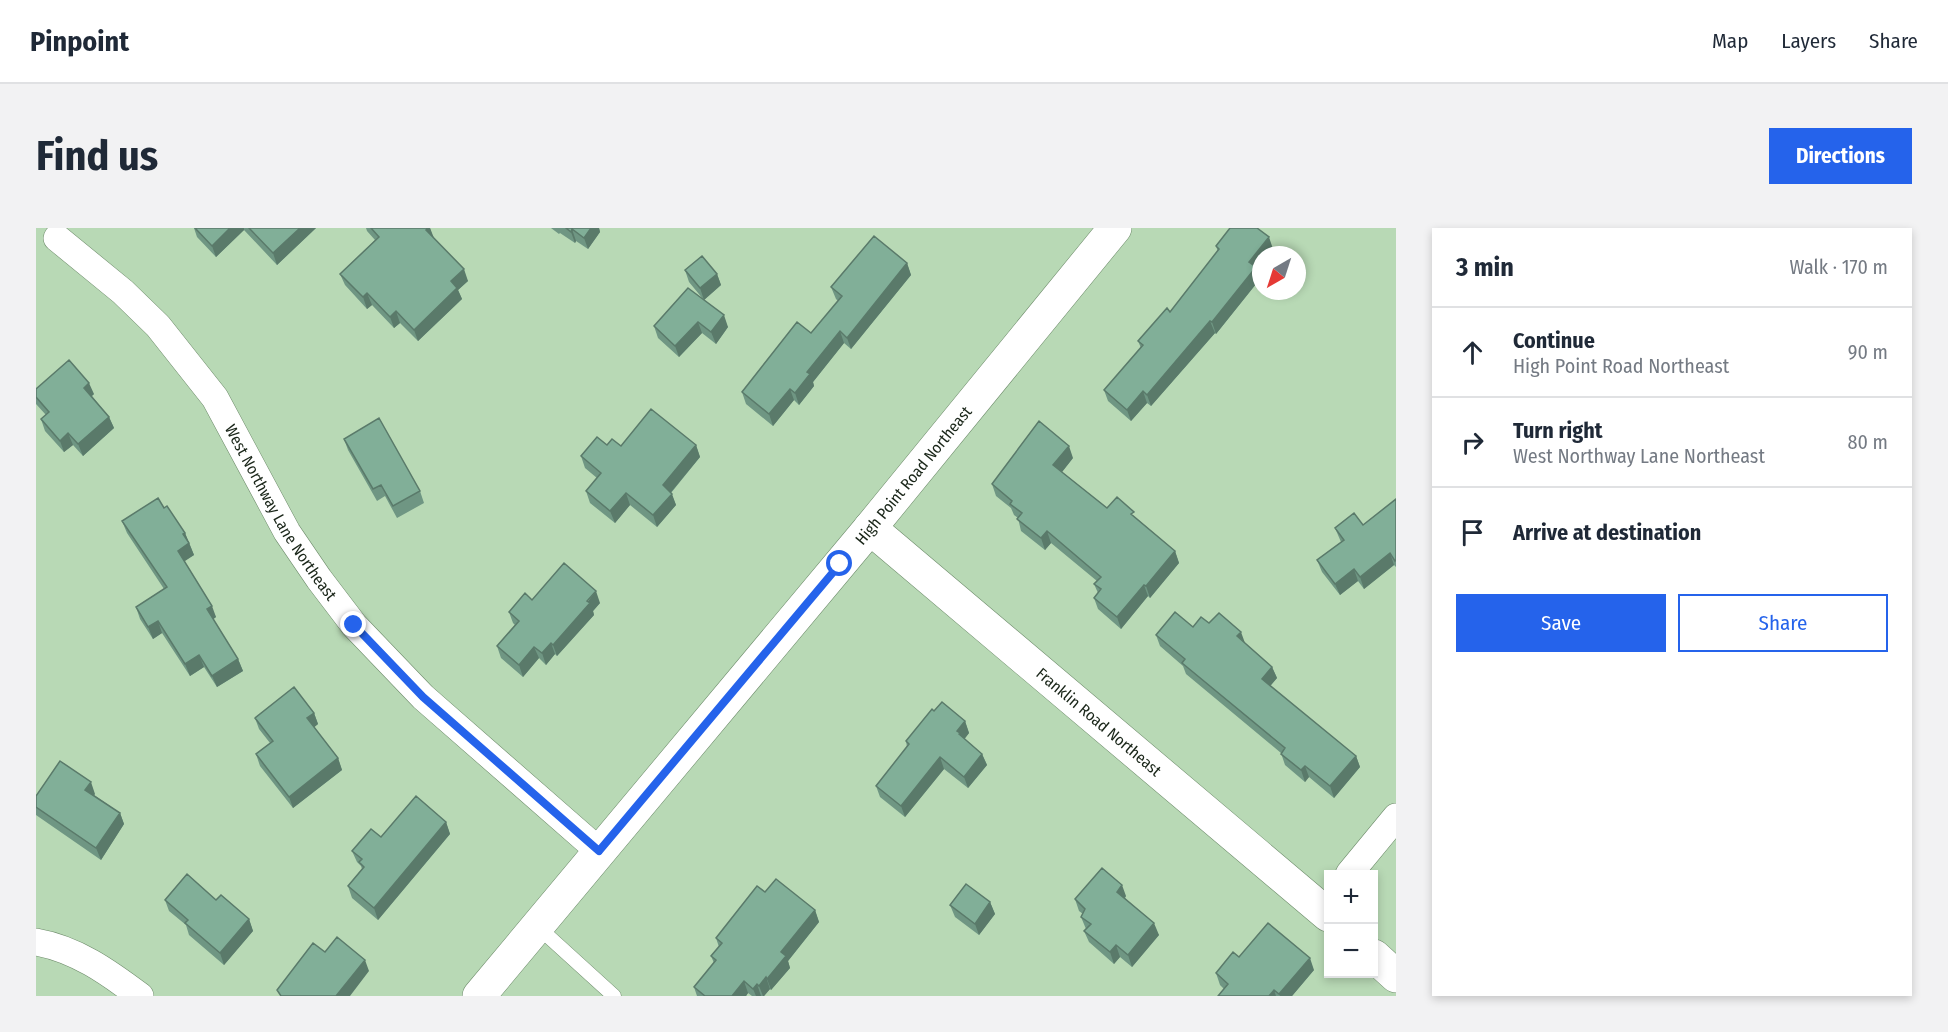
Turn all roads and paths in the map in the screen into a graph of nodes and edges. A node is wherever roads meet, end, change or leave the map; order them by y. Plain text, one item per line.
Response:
1 (1115, 228) edge
2 (57, 238) dead end
3 (870, 528) junction
4 (1396, 817) edge
5 (599, 851) junction
6 (1352, 870) edge
7 (1324, 906) edge
8 (537, 926) junction
9 (36, 942) edge
10 (1378, 960) edge
11 (1396, 976) edge
12 (140, 996) edge
13 (479, 996) edge
14 (614, 996) edge

1 - 3 street, High Point Road Northeast
2 - 5 street, West Northway Lane Northeast
3 - 5 street, High Point Road Northeast
3 - 7 street, Franklin Road Northeast
4 - 6 street
5 - 8 street, High Point Road Northeast
8 - 13 street, High Point Road Northeast
8 - 14 lane
9 - 12 street
10 - 11 street

